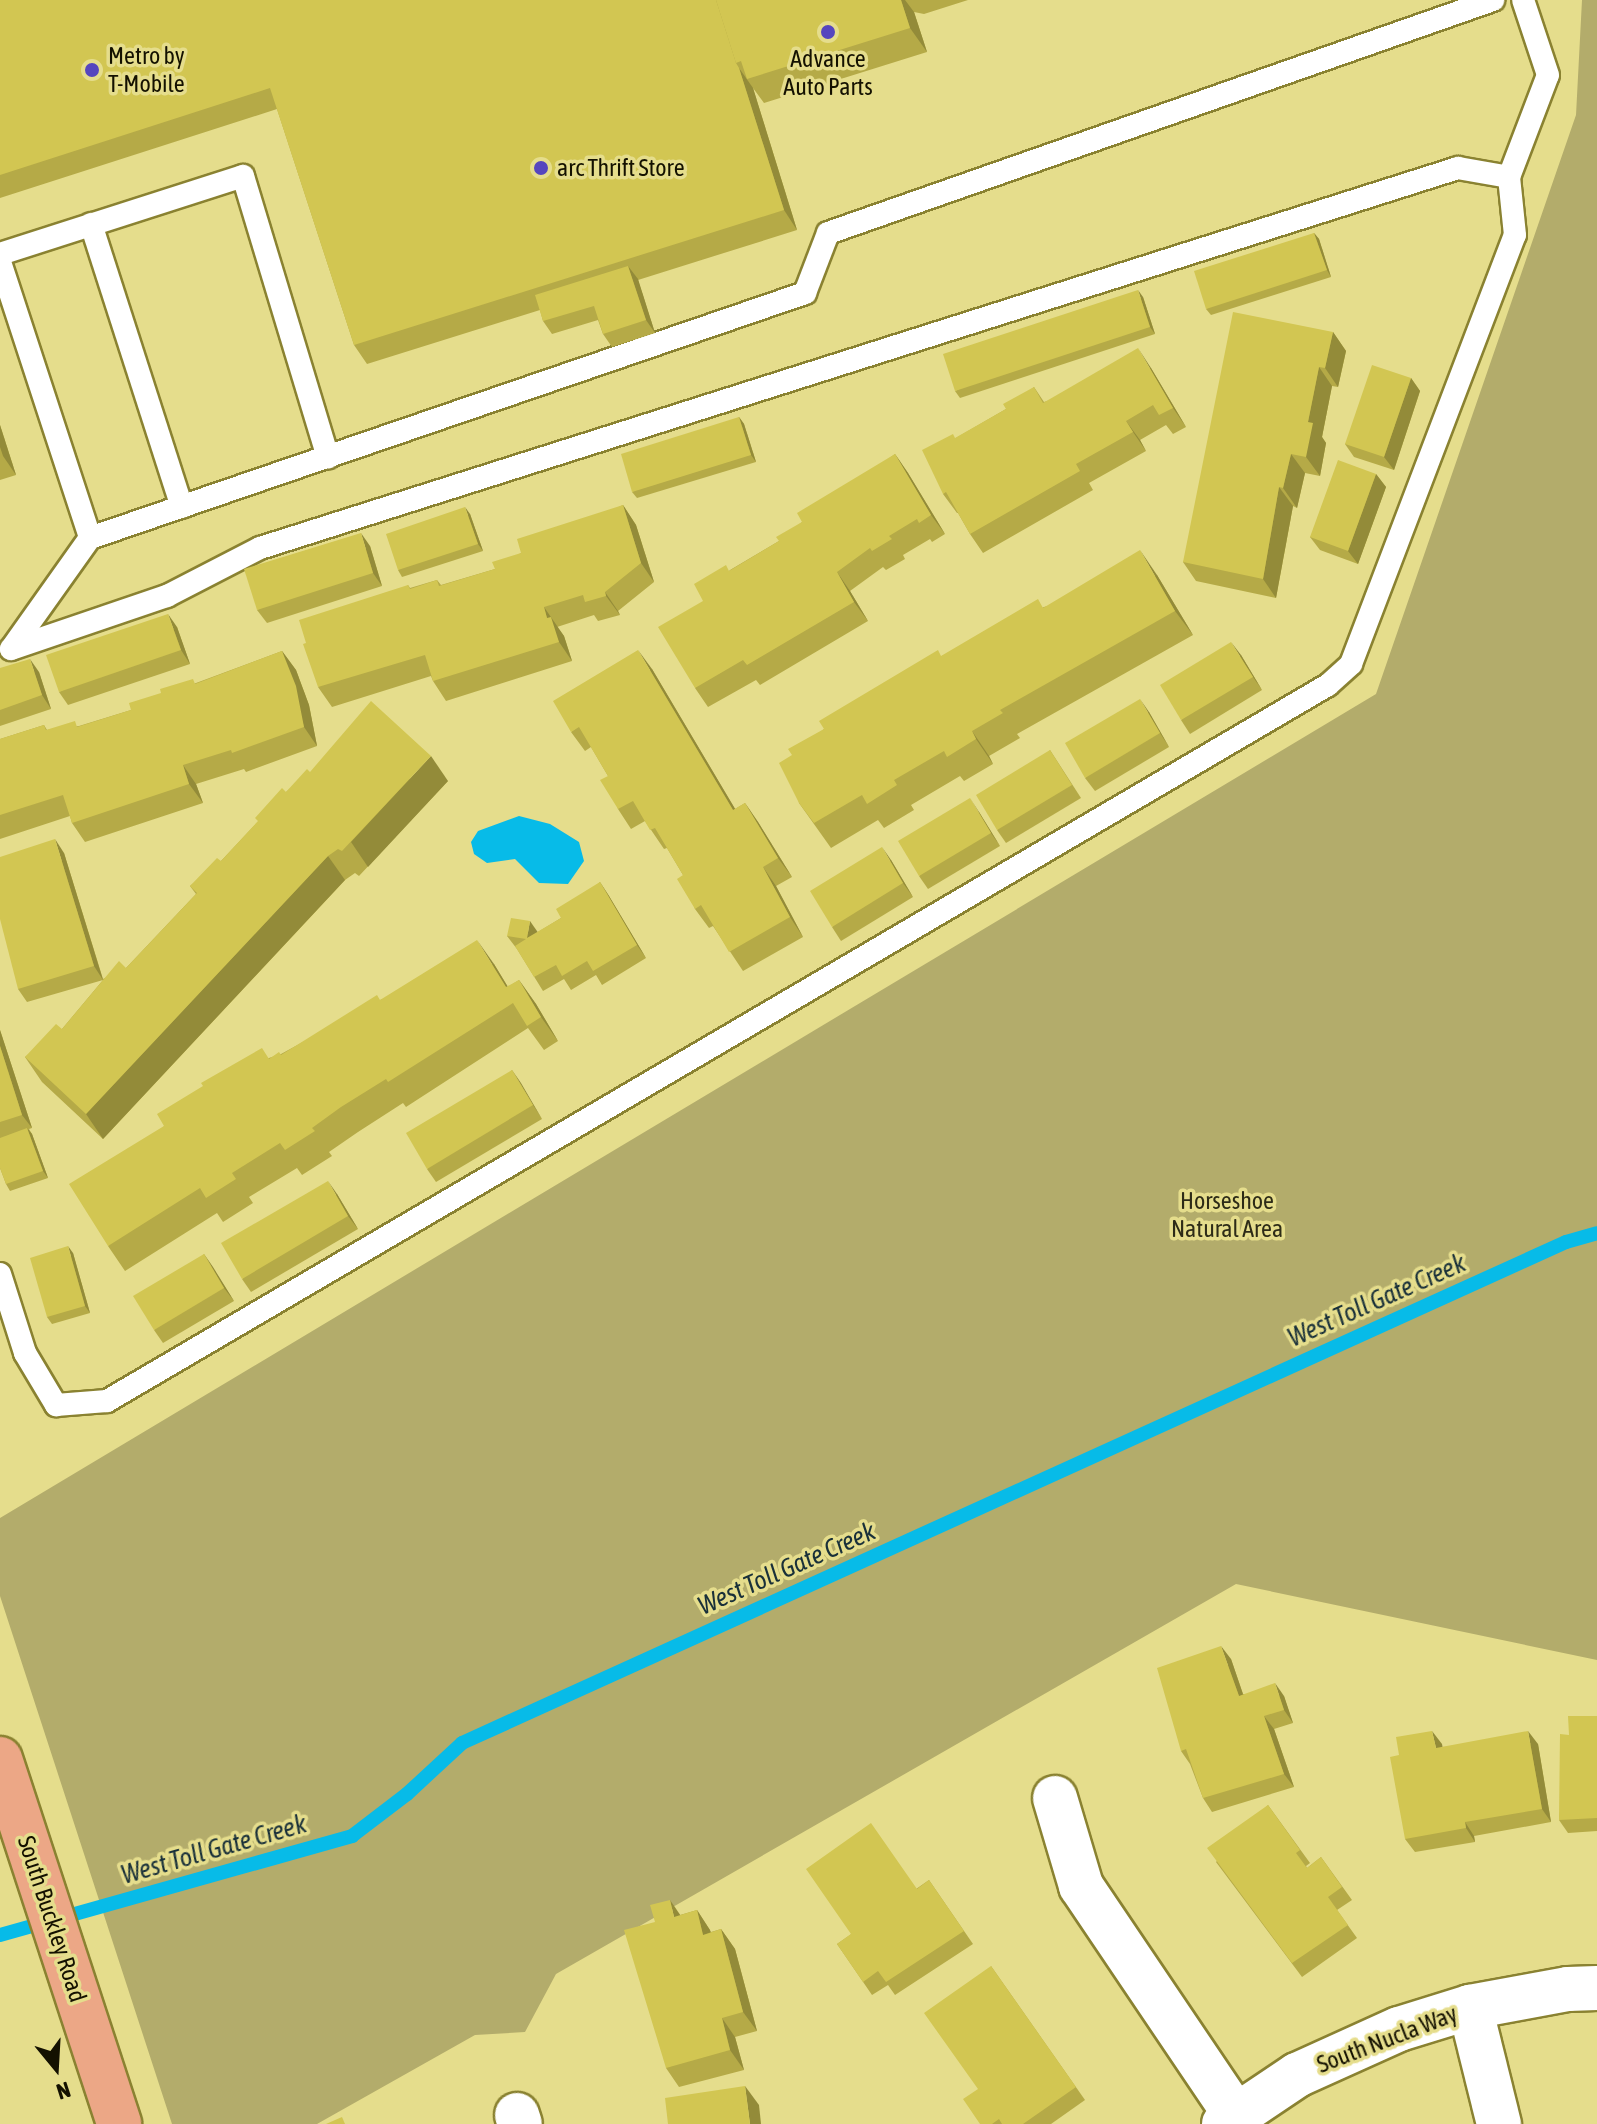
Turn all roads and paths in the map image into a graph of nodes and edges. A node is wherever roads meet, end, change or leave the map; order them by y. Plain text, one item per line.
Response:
1 (1493, 0) edge
2 (1523, 0) edge
3 (1509, 177) junction
4 (91, 224) junction
5 (0, 254) edge
6 (0, 262) edge
7 (328, 457) junction
8 (182, 507) junction
9 (90, 538) junction
10 (6, 651) edge
11 (0, 1274) edge
12 (0, 1759) edge
13 (1055, 1798) dead end
14 (1597, 1988) edge
15 (1470, 2007) junction
16 (112, 2105) edge
17 (1229, 2119) edge
18 (1499, 2124) edge

1 - 7 lane
2 - 3 lane
3 - 10 lane
3 - 11 lane
4 - 5 lane
4 - 7 lane
4 - 8 lane
6 - 9 lane
7 - 8 lane
8 - 9 lane
9 - 10 lane
12 - 16 main road, South Buckley Road
13 - 17 street, South Nucla Way
14 - 15 street, South Nucla Way
15 - 17 street, South Nucla Way
15 - 18 street

